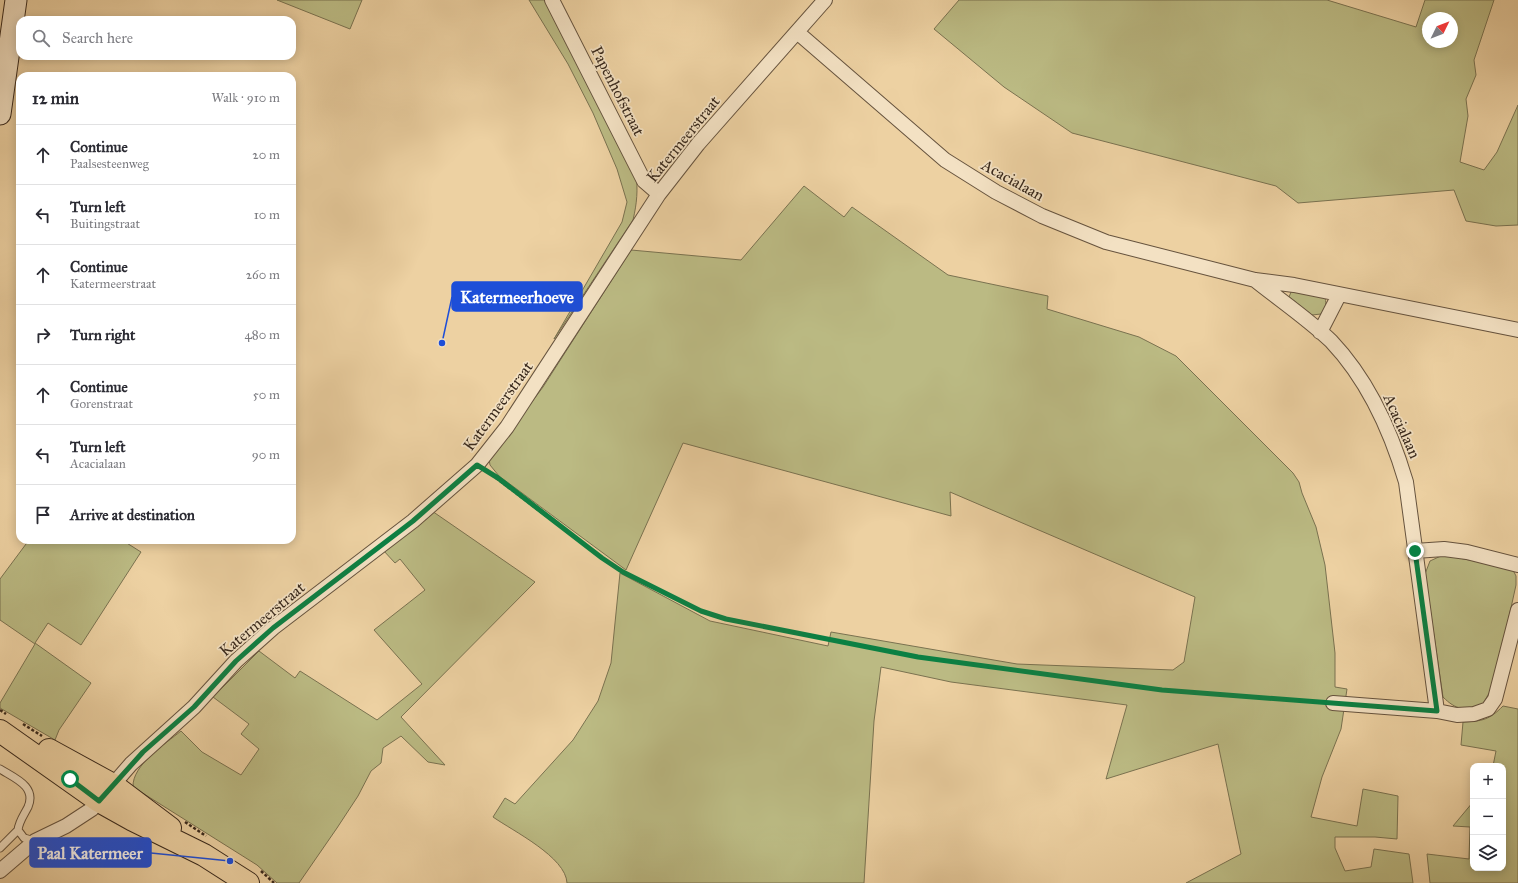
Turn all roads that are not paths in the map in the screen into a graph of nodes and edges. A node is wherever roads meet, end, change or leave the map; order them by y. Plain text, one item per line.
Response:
1 (16, 0) edge
2 (552, 0) edge
3 (825, 0) edge
4 (797, 32) junction
5 (0, 114) edge
6 (659, 194) junction
7 (1255, 280) junction
8 (1339, 295) junction
9 (1518, 330) edge
10 (1320, 332) junction
11 (1415, 551) junction
12 (1518, 565) edge
13 (1518, 610) edge
14 (1333, 703) road end
15 (1437, 711) junction
16 (0, 721) edge
17 (0, 731) edge
18 (0, 769) edge
19 (113, 785) junction
20 (99, 801) junction
21 (18, 830) junction
22 (35, 841) junction
23 (0, 848) edge
24 (204, 855) junction
25 (0, 871) edge
26 (248, 883) edge

1 - 5 main road
2 - 6 street, Papenhofstraat
3 - 4 street, Katermeerstraat
4 - 6 street, Katermeerstraat
4 - 7 street, Acacialaan
6 - 19 street, Katermeerstraat
7 - 8 street, Acacialaan
7 - 10 street, Acacialaan
8 - 9 street, Acacialaan
8 - 10 street
10 - 11 street, Acacialaan
11 - 12 street
11 - 15 street, Acacialaan
13 - 15 street
14 - 15 street
16 - 19 main road
17 - 20 main road
18 - 21 lane
19 - 20 street, Katermeerstraat
19 - 24 main road
20 - 22 street, Katermeerstraat
20 - 24 main road
21 - 22 lane
21 - 23 lane
22 - 25 street, Katermeerstraat
24 - 26 main road

